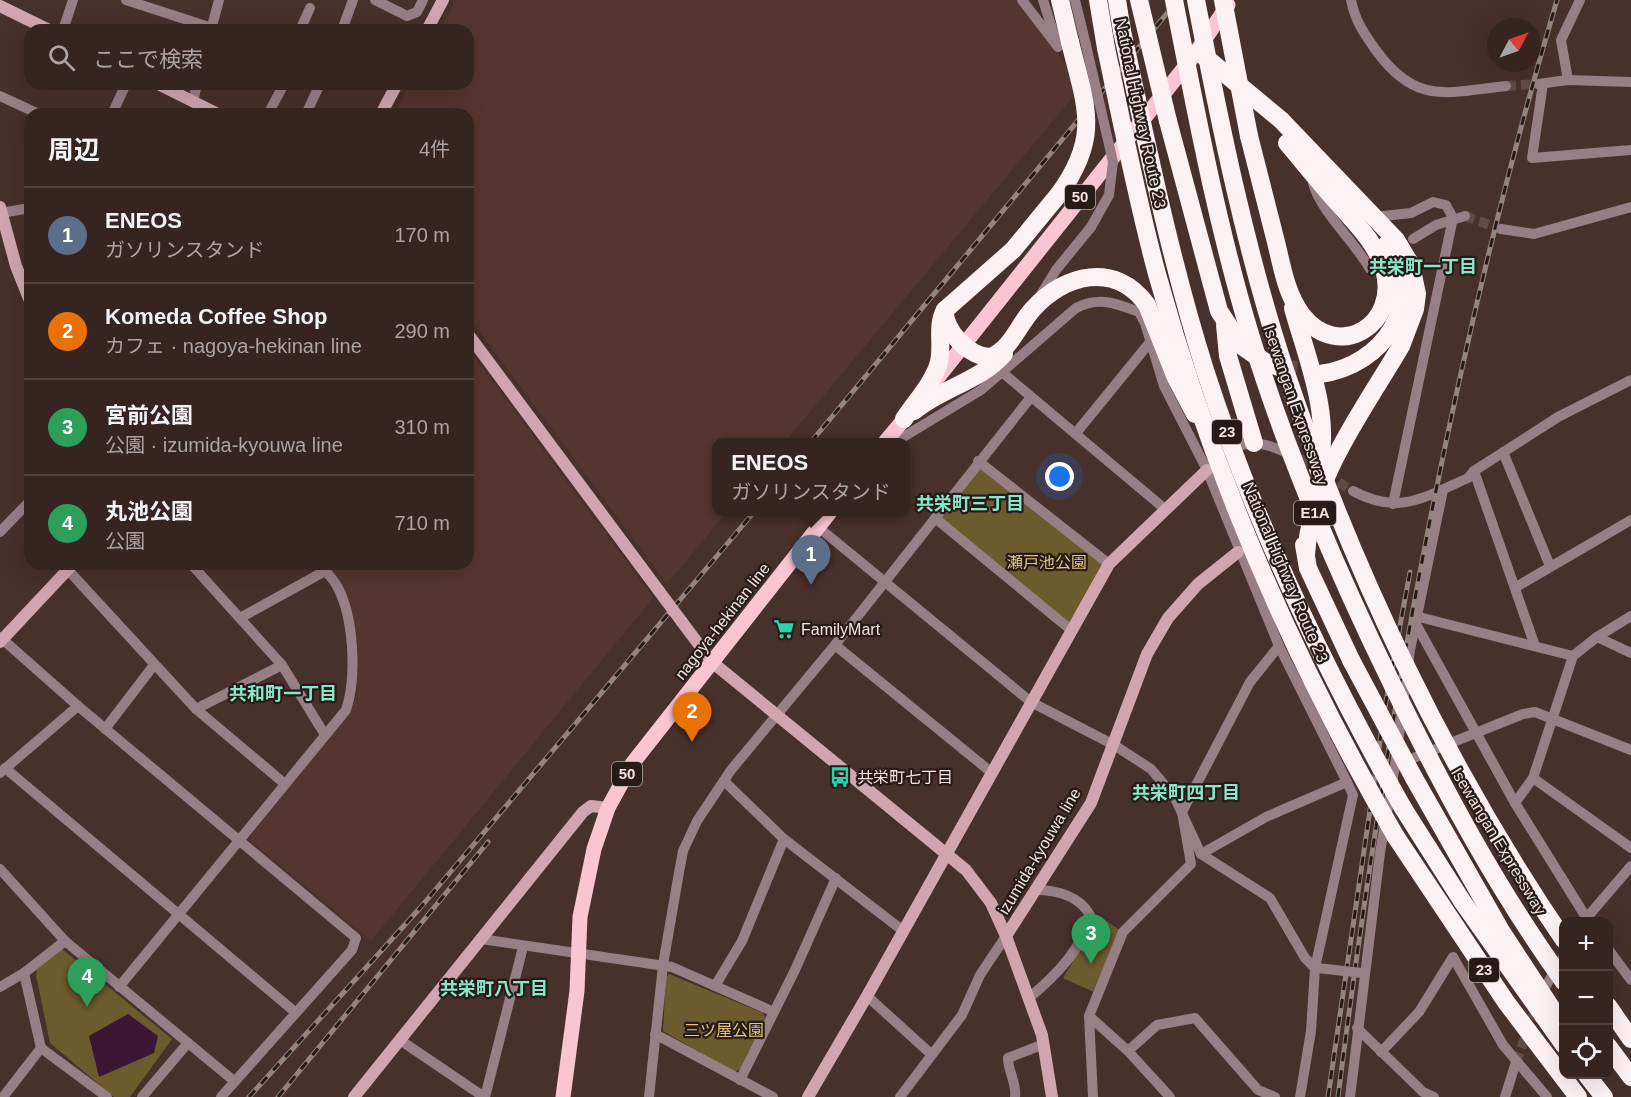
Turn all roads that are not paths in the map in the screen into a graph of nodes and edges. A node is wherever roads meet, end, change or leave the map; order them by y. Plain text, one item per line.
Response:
1 (73, 0) edge
2 (126, 0) edge
3 (219, 0) edge
4 (353, 0) edge
5 (375, 0) edge
6 (423, 0) edge
7 (443, 0) edge
8 (1022, 0) edge
9 (1043, 0) edge
10 (1060, 0) edge
11 (1075, 0) edge
12 (1098, 0) edge
13 (1117, 0) edge
14 (1139, 0) edge
15 (1174, 0) edge
16 (1196, 0) edge
17 (1201, 0) edge
18 (1223, 0) edge
19 (1232, 0) edge
20 (1351, 0) edge
21 (1580, 0) edge
22 (0, 6) edge
23 (310, 8) dead end
24 (37, 24) edge
25 (65, 24) edge
26 (196, 24) edge
27 (212, 24) edge
28 (303, 24) edge
29 (344, 24) edge
30 (429, 24) edge
31 (1078, 44) junction
32 (1195, 55) junction
33 (1568, 80) junction
34 (1631, 82) edge
35 (1212, 84) junction
36 (1506, 86) tunnel mouth
37 (123, 90) edge
38 (170, 90) edge
39 (196, 90) edge
40 (281, 90) edge
41 (317, 90) edge
42 (394, 90) edge
43 (0, 96) edge
44 (193, 102) junction
45 (26, 108) edge
46 (115, 108) edge
47 (206, 108) edge
48 (271, 108) edge
49 (309, 108) edge
50 (384, 108) edge
51 (1286, 141) junction
52 (1631, 150) edge
53 (1311, 171) junction
54 (1631, 207) edge
55 (24, 208) edge
56 (1, 210) edge
57 (1466, 216) tunnel mouth
58 (1375, 217) junction
59 (1453, 218) junction
60 (1501, 229) tunnel mouth
61 (1413, 239) dead end
62 (1372, 267) dead end
63 (1287, 284) junction
64 (24, 286) edge
65 (945, 310) junction
66 (1032, 310) junction
67 (1225, 323) junction
68 (1014, 337) junction
69 (1151, 341) junction
70 (474, 342) edge
71 (965, 344) junction
72 (1279, 368) tunnel mouth
73 (1003, 373) junction
74 (1320, 374) tunnel mouth
75 (1631, 380) edge
76 (1031, 397) junction
77 (904, 419) junction
78 (1076, 433) junction
79 (888, 438) edge
80 (902, 438) edge
81 (1254, 443) junction
82 (1214, 450) junction
83 (1503, 452) junction
84 (1300, 459) tunnel mouth
85 (978, 461) junction
86 (1206, 470) junction
87 (1474, 471) junction
88 (1443, 490) junction
89 (1353, 491) tunnel mouth
90 (1393, 504) junction
91 (24, 507) edge
92 (1165, 510) junction
93 (827, 516) edge
94 (935, 518) junction
95 (1631, 520) edge
96 (818, 527) junction
97 (0, 532) edge
98 (1238, 552) junction
99 (1306, 555) junction
100 (1109, 564) junction
101 (1550, 566) junction
102 (65, 570) edge
103 (72, 570) edge
104 (196, 570) edge
105 (319, 570) edge
106 (324, 570) edge
107 (884, 582) junction
108 (1516, 587) junction
109 (1631, 616) edge
110 (240, 618) junction
111 (1418, 621) junction
112 (1071, 630) junction
113 (1597, 637) junction
114 (1, 639) edge
115 (835, 645) junction
116 (1279, 646) junction
117 (1535, 646) junction
118 (1631, 653) edge
119 (1573, 656) junction
120 (712, 662) junction
121 (154, 665) junction
122 (282, 665) junction
123 (1031, 702) junction
124 (78, 706) junction
125 (196, 709) junction
126 (776, 716) junction
127 (1554, 721) junction
128 (105, 729) junction
129 (1474, 734) junction
130 (325, 735) junction
131 (1114, 744) junction
132 (1631, 750) edge
133 (1395, 766) junction
134 (3, 771) edge
135 (991, 772) junction
136 (1533, 778) junction
137 (724, 781) junction
138 (1347, 782) junction
139 (285, 784) junction
140 (1515, 803) junction
141 (608, 808) junction
142 (1182, 812) junction
143 (238, 838) junction
144 (784, 839) junction
145 (1631, 848) edge
146 (945, 854) junction
147 (1201, 854) junction
148 (1631, 866) edge
149 (2, 874) edge
150 (836, 878) junction
151 (1036, 890) junction
152 (178, 914) junction
153 (1584, 917) edge
154 (1588, 917) edge
155 (902, 930) junction
156 (1559, 934) edge
157 (1006, 936) junction
158 (481, 939) junction
159 (65, 941) junction
160 (523, 947) junction
161 (580, 954) junction
162 (1613, 956) edge
163 (1559, 963) edge
164 (663, 965) junction
165 (1320, 968) junction
166 (24, 973) junction
167 (1364, 973) junction
168 (1559, 976) edge
169 (1631, 980) edge
170 (714, 986) junction
171 (0, 987) edge
172 (119, 987) junction
173 (1544, 989) dead end
174 (867, 996) junction
175 (1029, 998) junction
176 (772, 1011) junction
177 (295, 1012) junction
178 (1613, 1013) edge
179 (1089, 1016) junction
180 (1562, 1025) edge
181 (1357, 1028) junction
182 (655, 1034) junction
183 (1559, 1039) edge
184 (1631, 1039) edge
185 (400, 1040) junction
186 (187, 1044) junction
187 (1044, 1044) junction
188 (41, 1048) junction
189 (1128, 1051) junction
190 (1381, 1052) junction
191 (1613, 1053) edge
192 (931, 1054) junction
193 (1516, 1062) junction
194 (1631, 1077) edge
195 (1590, 1079) edge
196 (1603, 1079) edge
197 (740, 1080) junction
198 (234, 1081) junction
199 (1423, 1094) edge
200 (355, 1096) edge
201 (3, 1097) edge
202 (107, 1097) edge
203 (142, 1097) edge
204 (221, 1097) edge
205 (484, 1097) edge
206 (563, 1097) edge
207 (649, 1097) edge
208 (773, 1097) edge
209 (808, 1097) edge
210 (900, 1097) edge
211 (1015, 1097) edge
212 (1052, 1097) edge
213 (1094, 1097) edge
214 (1170, 1097) edge
215 (1275, 1097) edge
216 (1300, 1097) edge
217 (1350, 1097) edge
218 (1434, 1097) edge
219 (1505, 1097) edge
220 (1547, 1097) edge
221 (1578, 1097) edge
222 (1604, 1097) edge
223 (1617, 1097) edge

1 - 25 street
2 - 26 street
3 - 27 street
4 - 29 street
5 - 6 street
7 - 30 street
8 - 9 street
10 - 31 highway
11 - 31 street
12 - 82 highway, National Highway Route 23 / 23, bridge
13 - 183 highway, National Highway Route 23 / 23, bridge
14 - 67 highway, bridge
15 - 168 highway, Isewangan Expressway / E1A, bridge
16 - 35 highway, Isewangan Expressway / E1A, bridge
17 - 35 highway, bridge
18 - 63 highway, bridge
19 - 32 main road, 50
20 - 36 street
21 - 33 street
22 - 24 street
23 - 28 street
31 - 65 highway, bridge
31 - 66 street, bridge
32 - 51 highway
32 - 58 highway
32 - 71 main road, 50
33 - 34 street
33 - 52 street
35 - 156 highway, Isewangan Expressway / E1A, bridge
37 - 46 street
38 - 44 street
39 - 44 street
40 - 48 street
41 - 49 street
42 - 50 street
43 - 45 street
44 - 47 street
51 - 53 highway
51 - 74 highway
53 - 62 street
53 - 63 highway
54 - 60 street
55 - 56 street
56 - 64 street
57 - 59 street
58 - 59 street
58 - 99 highway
59 - 61 street
59 - 90 street
63 - 99 highway
65 - 71 highway
65 - 77 highway
66 - 68 highway
66 - 82 highway, bridge
67 - 72 highway
67 - 81 highway
68 - 71 highway
68 - 77 highway
69 - 73 street
69 - 78 street
69 - 86 street
70 - 120 street, bridge
71 - 77 main road, 50
73 - 76 street
73 - 80 street
75 - 83 street
76 - 78 street
76 - 85 street
77 - 79 main road, 50
78 - 92 street
81 - 84 street
81 - 86 street
82 - 221 highway, National Highway Route 23 / 23, bridge
83 - 87 street
83 - 101 street
85 - 94 street
85 - 100 street
86 - 92 street
86 - 98 street
87 - 88 street
87 - 108 street
88 - 90 street
88 - 111 street
89 - 90 street
91 - 97 street
92 - 100 street
93 - 96 main road, nagoya-hekinan line / 50
94 - 107 street
94 - 112 street
95 - 101 street
96 - 107 street
96 - 120 main road, nagoya-hekinan line / 50
98 - 116 street
98 - 131 street, izumida-kyouwa line
99 - 180 highway, bridge
100 - 112 street
101 - 108 street
102 - 114 street
103 - 121 street
104 - 110 street
105 - 110 street
106 - 130 street
107 - 115 street
107 - 123 street
108 - 117 street
109 - 113 street
110 - 122 street
111 - 117 street
111 - 129 street
111 - 133 street
112 - 123 street
113 - 118 street
113 - 119 street
114 - 124 street
115 - 126 street
115 - 135 street
116 - 138 street
116 - 142 street
117 - 119 street
119 - 127 street
120 - 126 street
120 - 141 main road, nagoya-hekinan line / 50
121 - 125 street
121 - 128 street
122 - 125 street
122 - 130 street
123 - 131 street
123 - 135 street
124 - 128 street
124 - 134 street
125 - 139 street
126 - 137 street
126 - 146 street
127 - 129 street
127 - 132 street
127 - 136 street
128 - 143 street
129 - 133 street
129 - 140 street
130 - 139 street
131 - 142 street
131 - 151 street, izumida-kyouwa line
133 - 167 street
134 - 152 street
135 - 146 street
136 - 140 street
136 - 145 street
137 - 144 street
137 - 164 street
138 - 147 street
138 - 165 street
139 - 143 street
140 - 153 street
141 - 158 street
141 - 161 main road, nagoya-hekinan line / 50
142 - 147 street
142 - 179 street
143 - 152 street
143 - 177 street
144 - 150 street
144 - 170 street
146 - 155 street
146 - 157 street
147 - 165 street
148 - 154 street
149 - 159 street
150 - 155 street
150 - 176 street
151 - 157 street, izumida-kyouwa line
151 - 175 street
152 - 172 street
152 - 177 street
155 - 174 street
157 - 175 street, izumida-kyouwa line
157 - 192 street
158 - 160 street
158 - 185 street
159 - 166 street
159 - 172 street
160 - 161 street
160 - 205 street
161 - 164 street
161 - 206 main road, nagoya-hekinan line / 50
162 - 169 street
163 - 173 street
164 - 170 street
164 - 182 street
165 - 167 street, bridge
165 - 216 street
166 - 171 street
166 - 188 street
167 - 181 street
170 - 176 street
172 - 186 street
174 - 192 street
174 - 209 street
175 - 187 street, izumida-kyouwa line
176 - 197 street
177 - 198 street
178 - 184 highway
179 - 189 street
179 - 213 street
181 - 190 street
181 - 217 street
182 - 197 street
182 - 207 street
185 - 200 street
185 - 205 street
186 - 198 street
186 - 203 street
187 - 211 street
187 - 212 street, izumida-kyouwa line
188 - 201 street
188 - 202 street
189 - 214 street
189 - 215 street
190 - 193 street
190 - 199 street
191 - 194 highway
192 - 210 street
193 - 219 street
193 - 220 street
195 - 222 highway
196 - 223 highway
197 - 208 street
198 - 204 street
199 - 218 street

